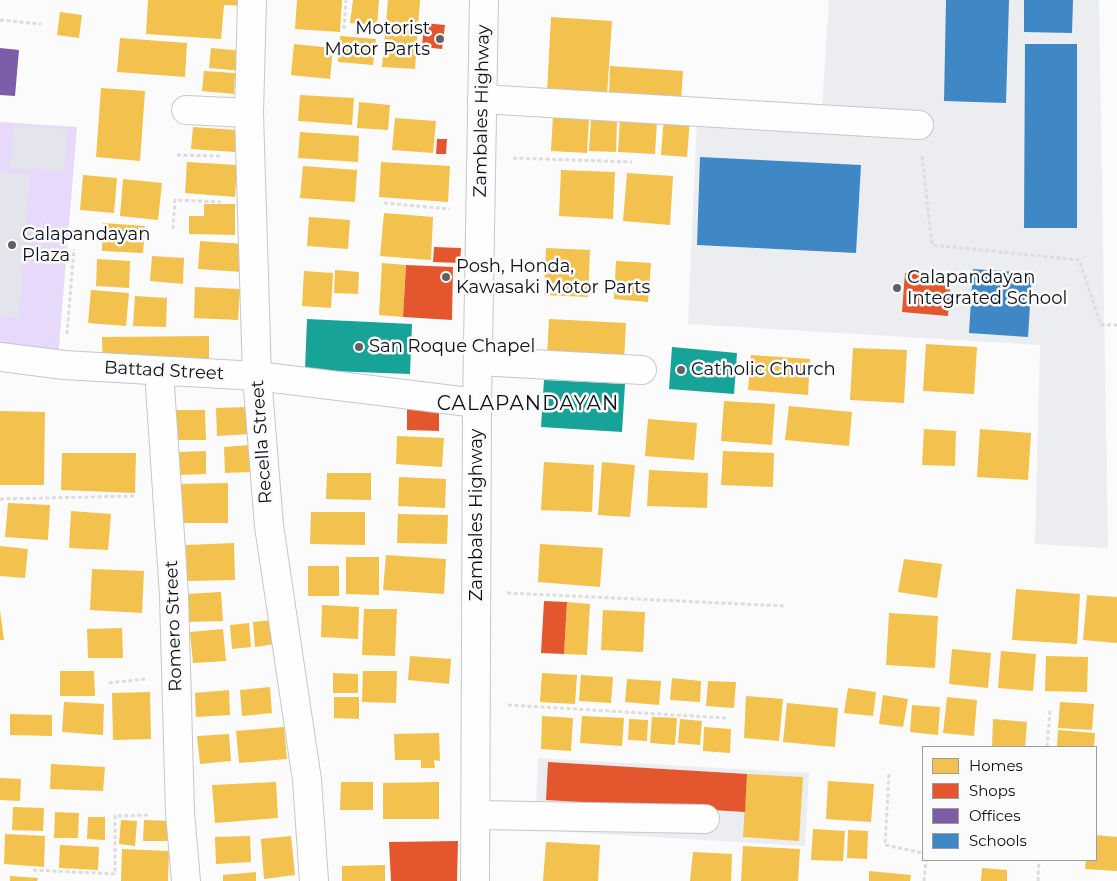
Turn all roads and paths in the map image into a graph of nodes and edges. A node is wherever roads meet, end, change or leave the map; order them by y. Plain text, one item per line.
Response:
1 (252, 0) edge
2 (346, 0) edge
3 (484, 0) edge
4 (0, 20) edge
5 (41, 24) dead end
6 (344, 29) dead end
7 (482, 99) junction
8 (186, 110) dead end
9 (249, 114) junction
10 (919, 125) joint
11 (177, 155) dead end
12 (251, 156) junction
13 (482, 157) junction
14 (632, 162) dead end
15 (384, 203) dead end
16 (252, 204) junction
17 (480, 212) junction
18 (173, 229) dead end
19 (74, 249) dead end
20 (1117, 325) edge
21 (0, 358) edge
22 (478, 361) junction
23 (64, 365) junction
24 (642, 370) dead end
25 (158, 371) junction
26 (257, 376) junction
27 (477, 403) junction
28 (167, 495) junction
29 (0, 499) edge
30 (476, 592) junction
31 (786, 606) dead end
32 (475, 704) junction
33 (1050, 710) dead end
34 (727, 718) dead end
35 (1047, 746) edge
36 (889, 774) dead end
37 (180, 813) junction
38 (477, 816) junction
39 (704, 819) dead end
40 (922, 853) edge
41 (926, 861) edge
42 (1040, 861) edge
43 (33, 870) dead end
44 (186, 881) edge
45 (314, 881) edge
46 (475, 881) edge
47 (924, 881) edge
48 (1038, 881) edge

1 - 9 street, Recella Street
2 - 6 path
3 - 7 street, Zambales Highway
4 - 5 path
7 - 10 street
7 - 13 street, Zambales Highway
8 - 9 street
9 - 12 street, Recella Street
10 - 20 path
11 - 12 path
12 - 16 street, Recella Street
13 - 14 path
13 - 17 street, Zambales Highway
15 - 17 path
16 - 18 path
16 - 26 street, Recella Street
17 - 22 street, Zambales Highway
19 - 23 path
21 - 23 street, Battad Street
22 - 24 street
22 - 27 street, Zambales Highway
23 - 25 street, Battad Street
25 - 26 street, Battad Street
25 - 28 street, Romero Street
26 - 27 street, Battad Street
26 - 45 street, Recella Street
27 - 30 street, Zambales Highway
28 - 29 path
28 - 37 street, Romero Street
30 - 31 path
30 - 32 street, Zambales Highway
32 - 34 path
32 - 38 street, Zambales Highway
33 - 35 path
36 - 40 path
37 - 43 path
37 - 44 street, Romero Street
38 - 39 street
38 - 46 street, Zambales Highway
41 - 47 path
42 - 48 path

